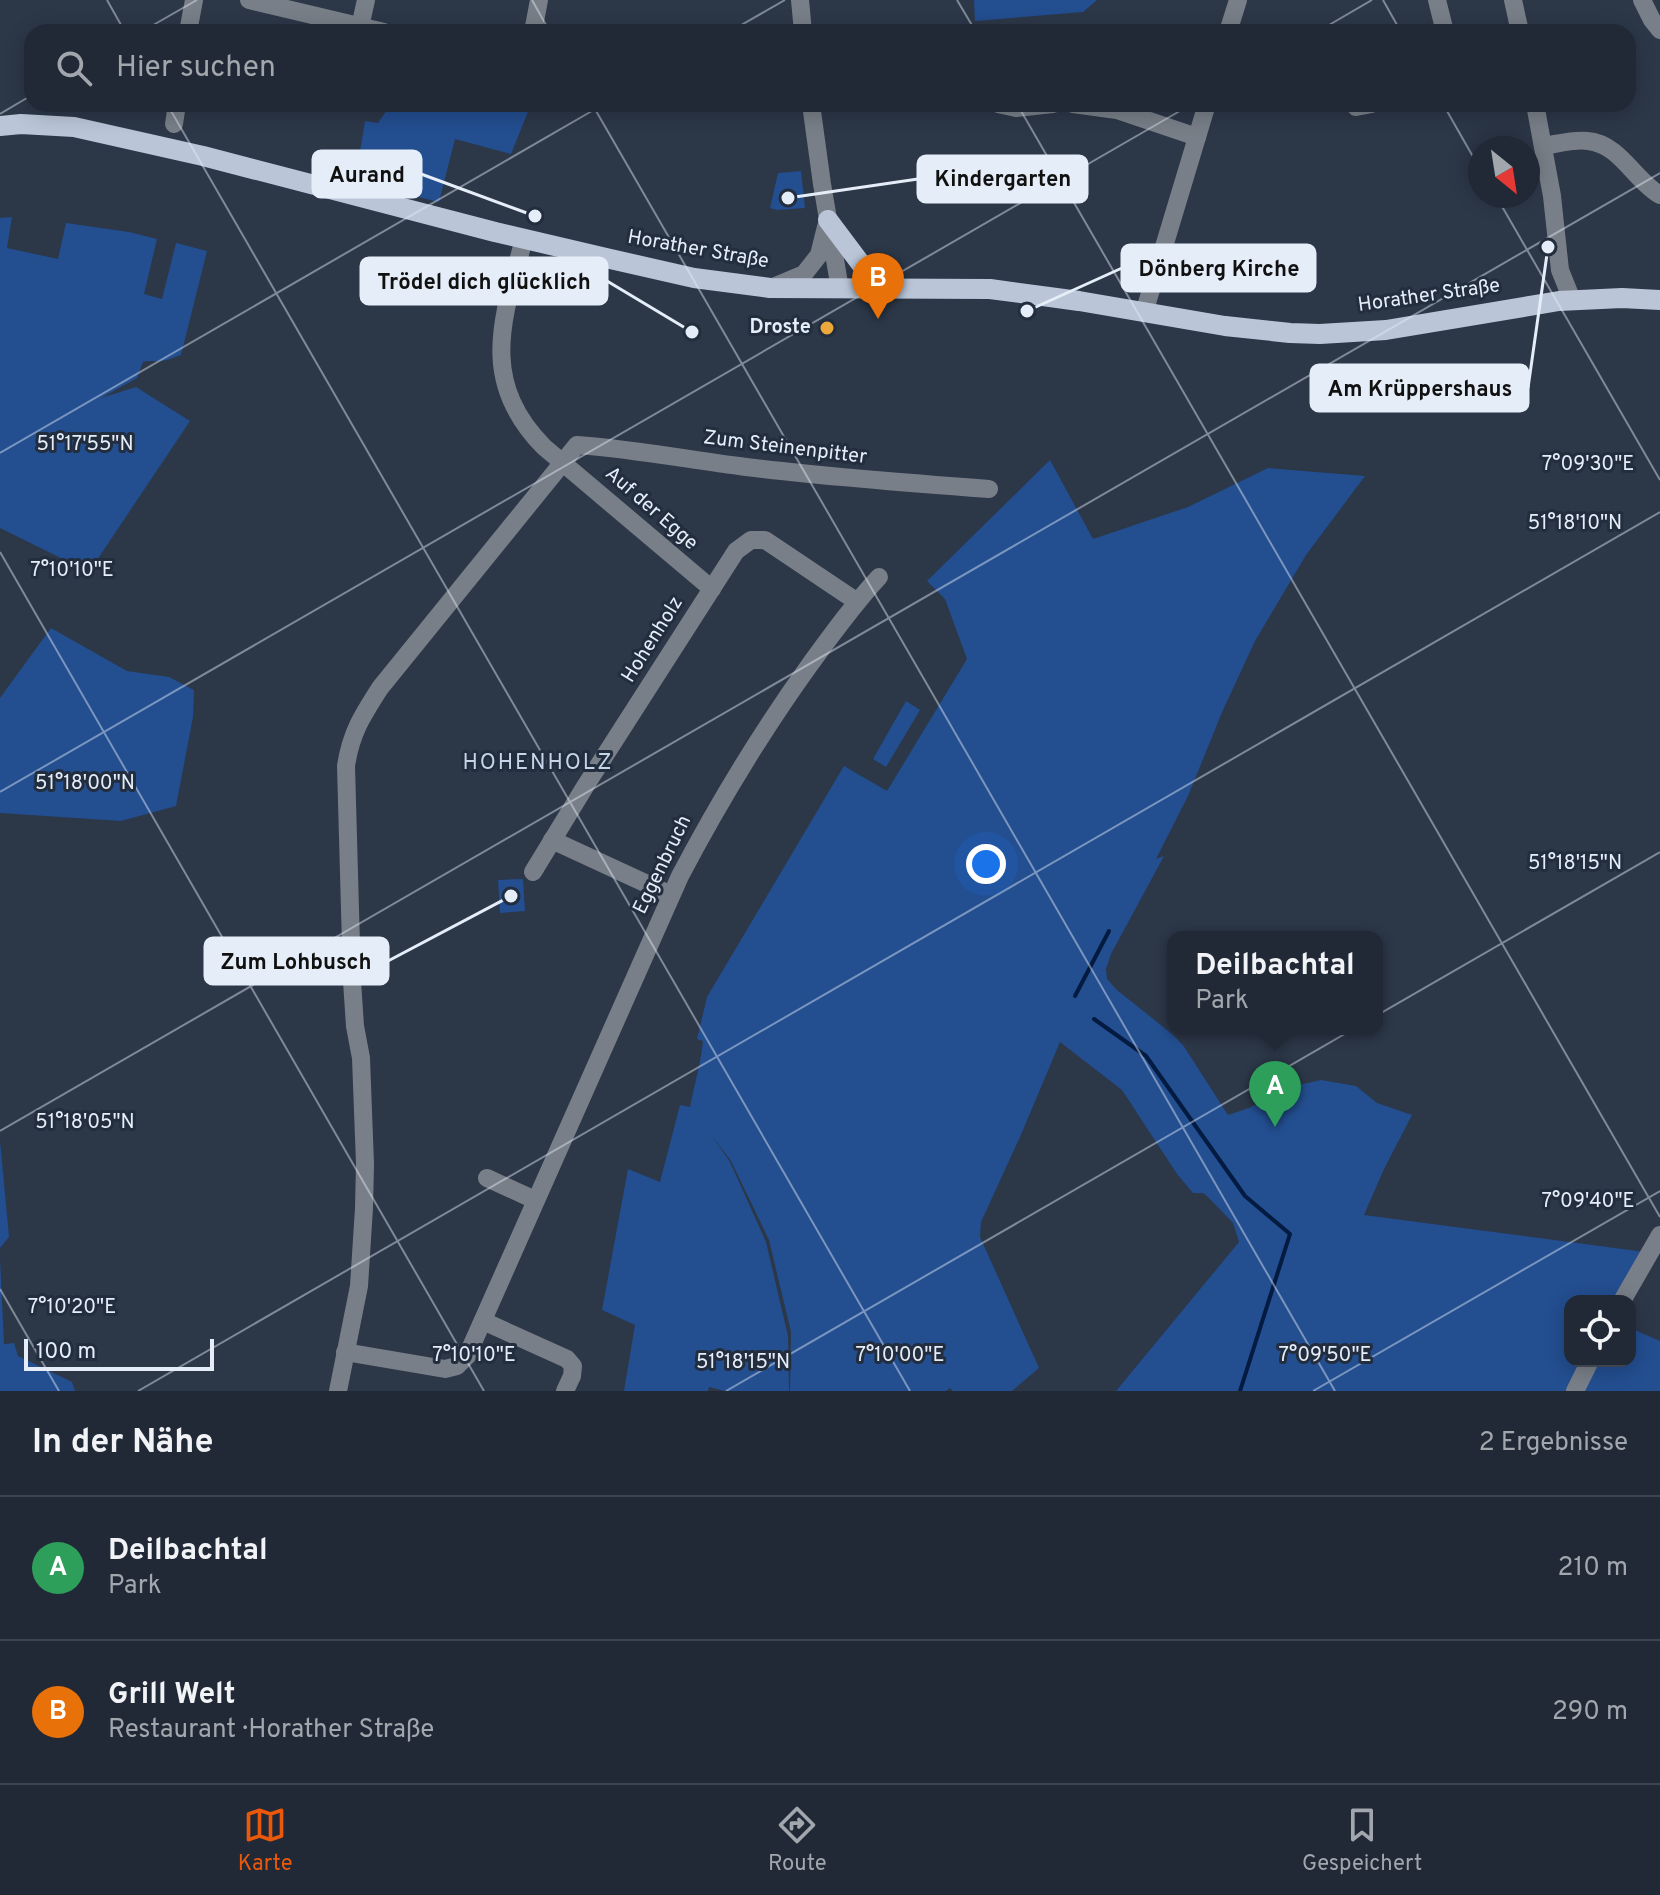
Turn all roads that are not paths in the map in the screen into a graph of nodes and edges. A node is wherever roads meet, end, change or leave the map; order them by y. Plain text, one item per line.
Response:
1 (194, 0) edge
2 (249, 0) edge
3 (366, 0) edge
4 (539, 0) edge
5 (800, 0) edge
6 (1238, 0) edge
7 (1437, 0) edge
8 (1513, 0) edge
9 (1642, 0) edge
10 (190, 24) edge
11 (348, 24) edge
12 (361, 24) edge
13 (534, 24) edge
14 (802, 24) edge
15 (1230, 24) edge
16 (1443, 24) edge
17 (1518, 24) edge
18 (1660, 30) edge
19 (176, 112) edge
20 (812, 112) edge
21 (1123, 112) edge
22 (1205, 112) edge
23 (1537, 112) edge
24 (174, 124) dead end
25 (0, 126) edge
26 (1197, 137) junction
27 (1543, 146) junction
28 (1660, 195) edge
29 (828, 220) junction
30 (524, 239) junction
31 (770, 288) junction
32 (891, 288) junction
33 (840, 289) junction
34 (1572, 300) junction
35 (1660, 300) edge
36 (1144, 313) junction
37 (563, 461) junction
38 (989, 489) dead end
39 (879, 577) dead end
40 (712, 589) junction
41 (856, 601) junction
42 (552, 840) junction
43 (533, 872) dead end
44 (671, 895) junction
45 (487, 1178) dead end
46 (535, 1200) junction
47 (1660, 1235) edge
48 (1625, 1295) edge
49 (483, 1321) junction
50 (345, 1352) junction
51 (1587, 1367) edge
52 (338, 1391) edge
53 (565, 1391) edge
54 (1575, 1391) edge

1 - 10 street
2 - 11 street
3 - 12 street
4 - 13 street
5 - 14 street
6 - 15 street
7 - 16 street
8 - 17 street
9 - 18 street
19 - 24 street
20 - 29 street
21 - 26 street
22 - 26 street
23 - 27 street
25 - 30 main road, Horather Straße
26 - 36 street
27 - 28 street
27 - 34 street
29 - 31 street
29 - 32 main road
29 - 33 street
30 - 31 main road, Horather Straße
30 - 37 street, Auf der Egge
31 - 33 main road, Horather Straße
32 - 33 main road, Horather Straße
32 - 36 main road, Horather Straße
34 - 35 main road, Horather Straße
34 - 36 main road, Horather Straße
37 - 38 street, Zum Steinenpitter
37 - 40 street, Auf der Egge
37 - 50 street
39 - 41 street, Eggenbruch
40 - 41 street, Hohenholz
40 - 42 street, Hohenholz
41 - 44 street, Eggenbruch
42 - 43 street, Hohenholz
42 - 44 street
44 - 46 street, Eggenbruch
45 - 46 street
46 - 49 street, Eggenbruch
47 - 48 street
49 - 50 street, Eggenbruch
49 - 53 street
50 - 52 street
51 - 54 street

